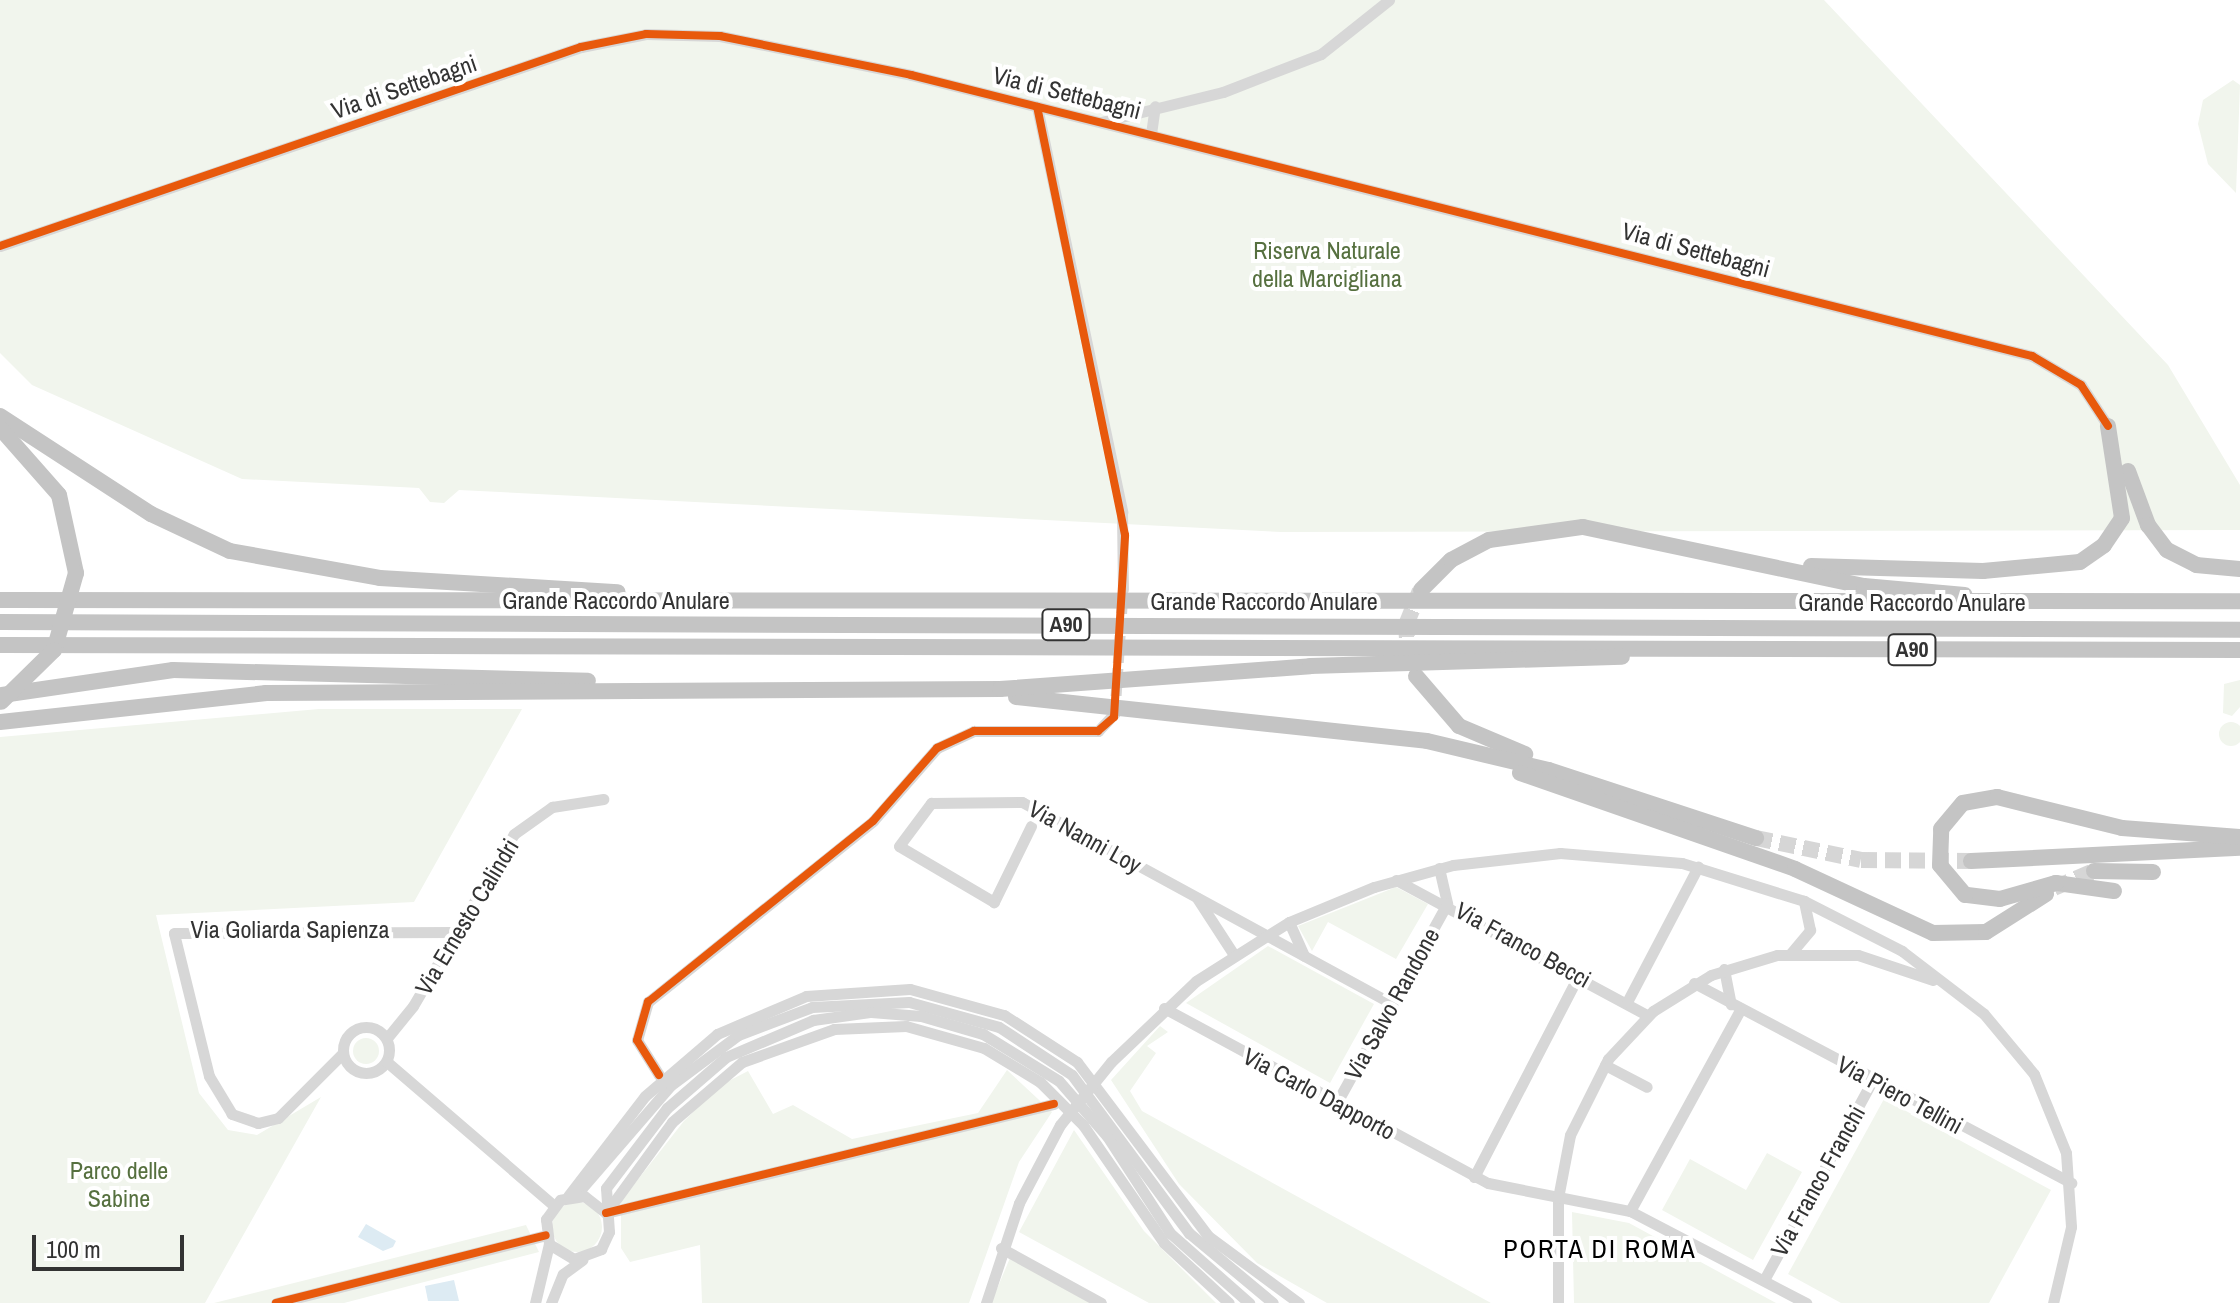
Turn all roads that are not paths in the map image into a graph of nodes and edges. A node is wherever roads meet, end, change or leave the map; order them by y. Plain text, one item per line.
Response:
1 (1389, 0) edge
2 (1155, 106) junction
3 (1037, 107) junction
4 (1100, 122) junction
5 (1151, 134) junction
6 (0, 246) edge
7 (0, 416) edge
8 (2108, 426) junction
9 (0, 428) edge
10 (1721, 552) junction
11 (2240, 569) edge
12 (1123, 589) tunnel mouth
13 (1421, 590) tunnel mouth
14 (2031, 599) junction
15 (0, 600) edge
16 (2238, 601) edge
17 (855, 604) junction
18 (0, 622) edge
19 (2240, 630) edge
20 (0, 645) edge
21 (1683, 649) junction
22 (2240, 650) edge
23 (1416, 676) tunnel mouth
24 (701, 690) junction
25 (938, 691) junction
26 (0, 695) edge
27 (0, 702) edge
28 (1115, 713) dead end
29 (0, 722) edge
30 (1327, 729) junction
31 (603, 799) dead end
32 (1640, 799) junction
33 (1031, 826) dead end
34 (2240, 837) edge
35 (1756, 838) tunnel mouth
36 (2240, 848) edge
37 (1971, 861) tunnel mouth
38 (1698, 867) junction
39 (1439, 868) junction
40 (2094, 871) tunnel mouth
41 (2153, 872) dead end
42 (1396, 880) junction
43 (2114, 891) dead end
44 (2046, 894) tunnel mouth
45 (1197, 897) junction
46 (1804, 901) junction
47 (1447, 904) junction
48 (1289, 922) junction
49 (455, 932) junction
50 (1266, 934) junction
51 (1791, 954) junction
52 (1234, 955) junction
53 (1305, 957) junction
54 (1724, 969) junction
55 (1578, 976) junction
56 (1694, 983) junction
57 (1944, 985) junction
58 (966, 1001) junction
59 (1627, 1002) junction
60 (1393, 1004) junction
61 (1736, 1007) junction
62 (1164, 1008) junction
63 (1647, 1015) junction
64 (961, 1019) junction
65 (387, 1038) junction
66 (956, 1038) junction
67 (343, 1053) junction
68 (387, 1062) junction
69 (1605, 1065) junction
70 (659, 1075) dead end
71 (1872, 1081) junction
72 (1091, 1084) junction
73 (1647, 1087) dead end
74 (1054, 1104) dead end
75 (1074, 1104) junction
76 (1336, 1104) junction
77 (1474, 1177) junction
78 (2071, 1183) junction
79 (571, 1196) junction
80 (1176, 1198) junction
81 (1558, 1198) junction
82 (553, 1205) junction
83 (1630, 1211) junction
84 (606, 1213) junction
85 (1174, 1215) junction
86 (1144, 1219) junction
87 (1165, 1226) junction
88 (547, 1240) junction
89 (1001, 1248) junction
90 (584, 1259) junction
91 (1764, 1280) junction
92 (276, 1303) edge
93 (535, 1303) edge
94 (551, 1303) edge
95 (986, 1303) edge
96 (1101, 1303) edge
97 (1229, 1303) edge
98 (1249, 1303) edge
99 (1273, 1303) edge
100 (1299, 1303) edge
101 (1558, 1303) edge
102 (1806, 1303) edge
103 (2053, 1303) edge

1 - 2 street
2 - 4 street
2 - 5 street
3 - 4 street, Via di Settebagni
3 - 6 street, Via di Settebagni
3 - 12 street
4 - 5 street, Via di Settebagni
5 - 8 street, Via di Settebagni
7 - 17 highway
8 - 10 highway
8 - 11 highway
9 - 27 highway, bridge
10 - 13 highway
10 - 14 highway
14 - 16 highway, Grande Raccordo Anulare
14 - 17 highway, Grande Raccordo Anulare
15 - 17 highway, Grande Raccordo Anulare
18 - 19 highway, Grande Raccordo Anulare / A90
20 - 21 highway, Grande Raccordo Anulare / A90
21 - 22 highway, Grande Raccordo Anulare / A90
21 - 25 highway
23 - 32 highway
24 - 25 highway
24 - 26 highway
24 - 29 highway
25 - 30 highway
28 - 70 street
30 - 32 highway
30 - 44 highway
31 - 49 street, Via Ernesto Calindri
32 - 35 highway
33 - 45 street, Via Nanni Loy
34 - 43 highway
36 - 37 highway
38 - 39 street
38 - 46 street
38 - 59 street
39 - 42 street
39 - 47 street
40 - 41 highway
42 - 47 street, Via Franco Becci
42 - 48 street
45 - 50 street, Via Nanni Loy
45 - 52 street, Via Nanni Loy
46 - 51 street
46 - 57 street
47 - 55 street, Via Franco Becci
47 - 60 street, Via Salvo Randone
48 - 50 street
48 - 53 street
49 - 65 street, Via Ernesto Calindri
49 - 67 street, Via Goliarda Sapienza
50 - 52 street
50 - 53 street, Via Nanni Loy
51 - 54 street
51 - 57 street
52 - 62 street
53 - 60 street, Via Nanni Loy
54 - 56 street
54 - 61 street
55 - 59 street, Via Franco Becci
55 - 77 street
56 - 61 street, Via Piero Tellini
56 - 63 street
57 - 78 street
58 - 64 street
58 - 72 street
58 - 79 street
59 - 63 street, Via Franco Becci
60 - 76 street, Via Salvo Randone
61 - 71 street, Via Piero Tellini
61 - 83 street
62 - 72 street
62 - 76 street, Via Carlo Dapporto
63 - 69 street
64 - 66 street
64 - 72 street
64 - 75 street
64 - 79 street
64 - 84 street
65 - 67 street
65 - 68 street
66 - 75 street
66 - 84 street
67 - 68 street
68 - 82 street
69 - 73 street
69 - 81 street
71 - 78 street, Via Piero Tellini
71 - 91 street, Via Franco Franchi
72 - 75 street
72 - 80 street
72 - 85 street
74 - 84 street
75 - 86 street
75 - 87 street
75 - 89 street
76 - 77 street, Via Carlo Dapporto
77 - 81 street, Via Carlo Dapporto
78 - 103 street
79 - 82 street
79 - 84 street
80 - 85 street
80 - 100 street
81 - 83 street, Via Carlo Dapporto
81 - 101 street
82 - 88 street
83 - 91 street, Via Carlo Dapporto
84 - 90 street
85 - 99 street
86 - 87 street
86 - 97 street
87 - 98 street
88 - 90 street
88 - 92 street
88 - 93 street
89 - 95 street
89 - 96 street
90 - 94 street
91 - 102 street, Via Carlo Dapporto

